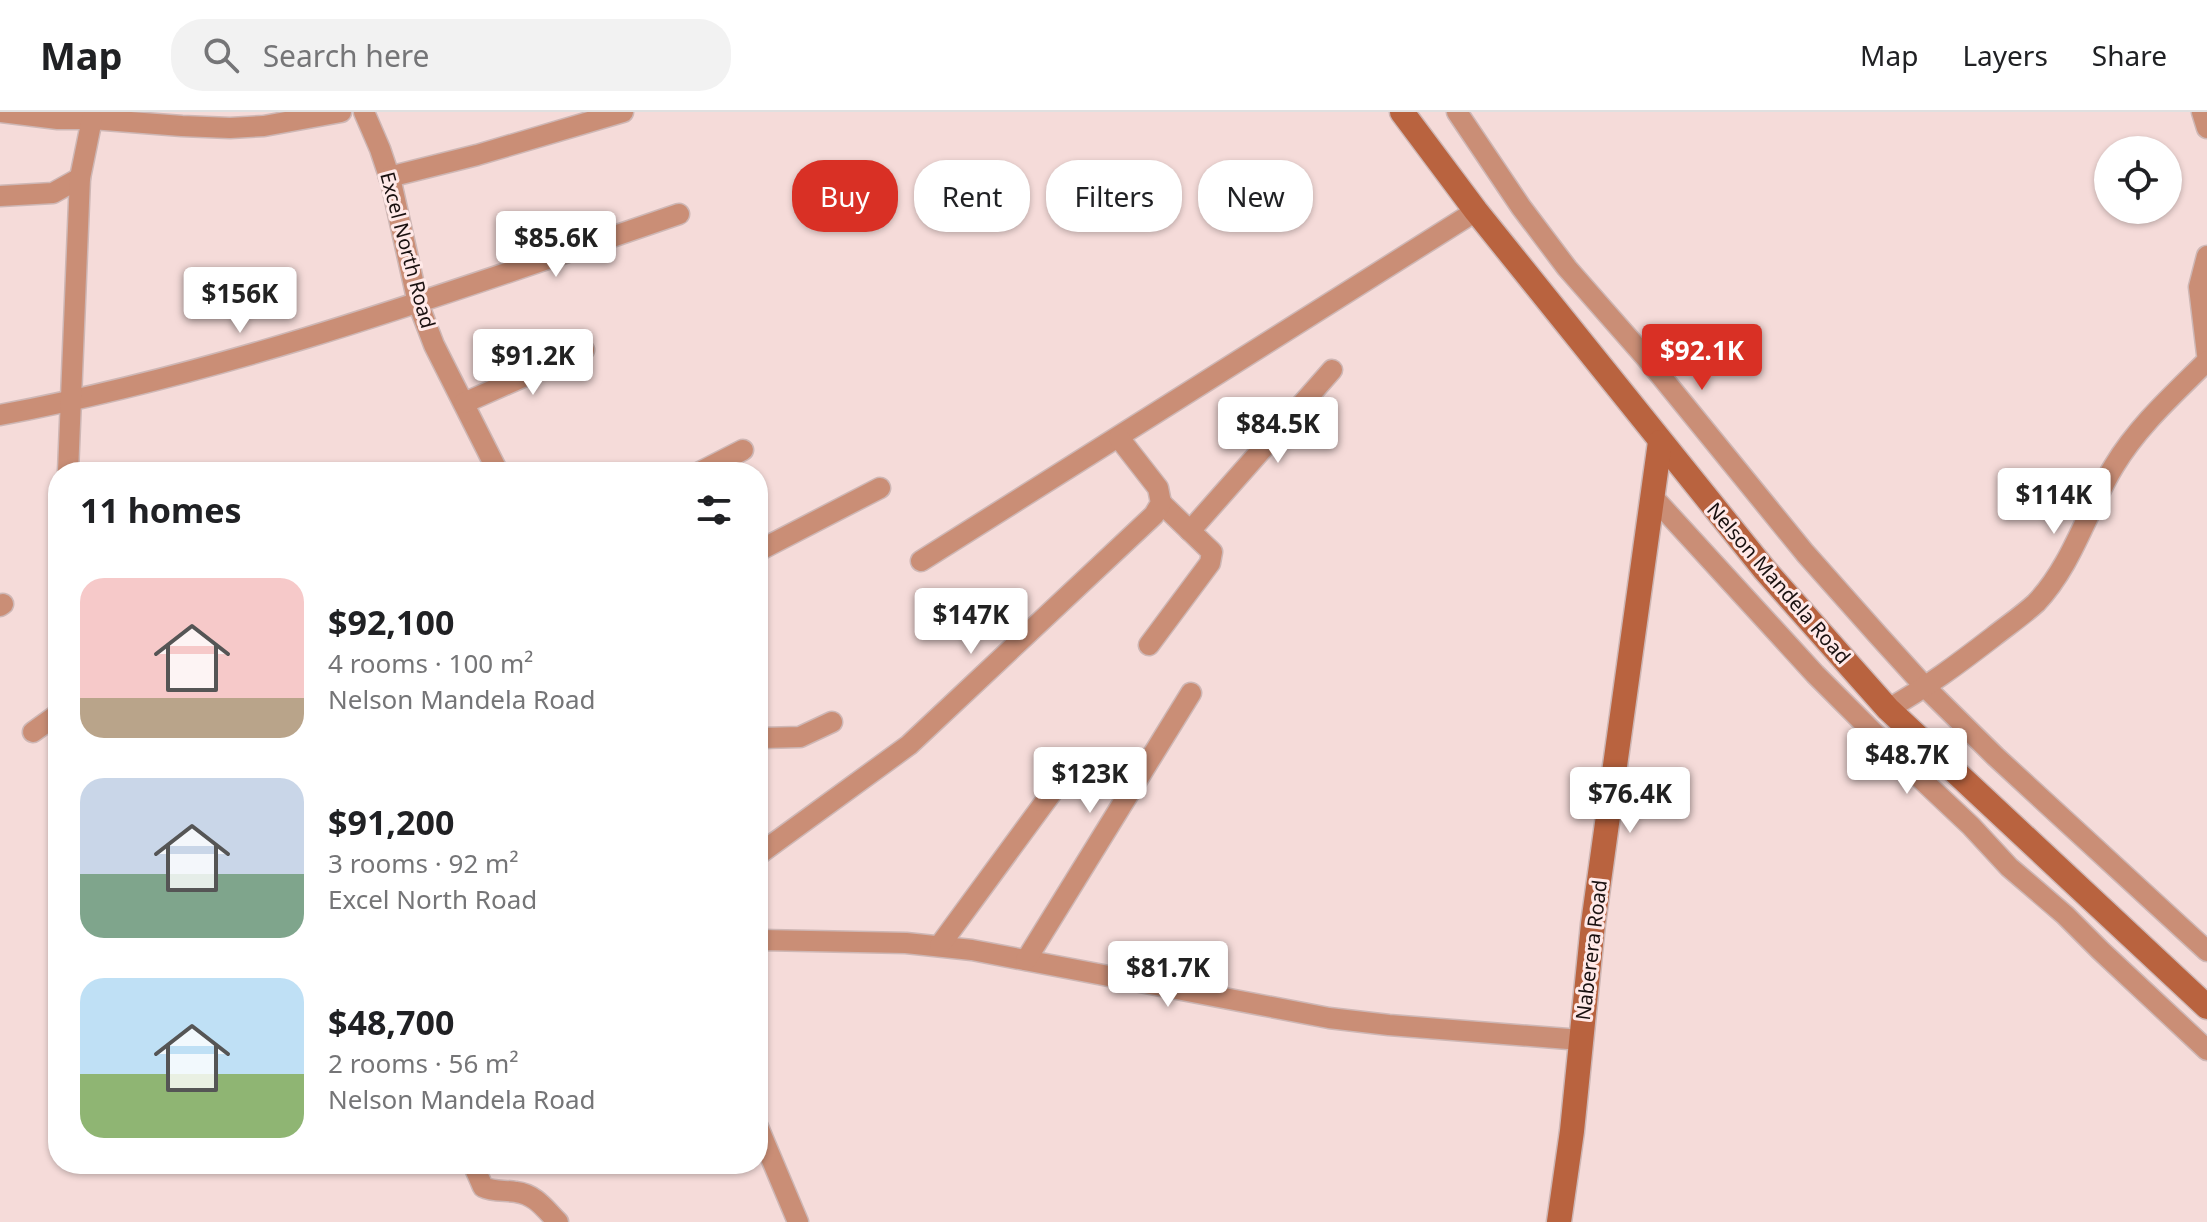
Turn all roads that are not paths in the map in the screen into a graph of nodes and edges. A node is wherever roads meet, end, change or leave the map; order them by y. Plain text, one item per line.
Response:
1 (0, 112) edge
2 (341, 112) edge
3 (364, 112) edge
4 (623, 112) edge
5 (1402, 112) edge
6 (1457, 112) edge
7 (2202, 112) edge
8 (92, 119) junction
9 (2207, 128) edge
10 (389, 177) junction
11 (80, 178) junction
12 (0, 196) edge
13 (1476, 211) junction
14 (679, 214) dead end
15 (2207, 256) edge
16 (418, 303) junction
17 (584, 350) dead end
18 (2207, 354) edge
19 (2207, 361) edge
20 (1332, 370) dead end
21 (72, 401) junction
22 (464, 403) junction
23 (0, 415) edge
24 (1119, 438) junction
25 (1660, 442) junction
26 (743, 450) dead end
27 (69, 462) edge
28 (493, 462) edge
29 (720, 462) edge
30 (880, 488) dead end
31 (1652, 496) junction
32 (1161, 503) junction
33 (1190, 531) junction
34 (768, 546) edge
35 (921, 561) dead end
36 (1149, 645) dead end
37 (1926, 688) junction
38 (1191, 693) dead end
39 (1888, 709) junction
40 (48, 721) edge
41 (832, 722) dead end
42 (33, 732) dead end
43 (768, 738) edge
44 (1064, 776) dead end
45 (768, 848) edge
46 (768, 940) edge
47 (940, 945) junction
48 (2207, 951) edge
49 (1026, 960) junction
50 (2207, 1007) edge
51 (1581, 1040) junction
52 (2207, 1050) edge
53 (768, 1151) edge
54 (477, 1174) edge
55 (558, 1222) edge
56 (798, 1222) edge
57 (1559, 1222) edge

1 - 8 street
2 - 8 street
3 - 10 street, Excel North Road
4 - 10 street
5 - 13 main road, Nelson Mandela Road
6 - 37 street
7 - 9 street
8 - 11 street
10 - 16 street, Excel North Road
11 - 12 street
11 - 21 street
13 - 24 street
13 - 25 main road, Nelson Mandela Road
14 - 16 street
15 - 18 street
16 - 21 street
16 - 22 street, Excel North Road
17 - 22 street
19 - 37 street
20 - 33 street
21 - 23 street
21 - 27 street
22 - 28 street, Excel North Road
24 - 32 street
24 - 35 street
25 - 31 main road, Naberera Road
25 - 39 main road, Nelson Mandela Road
26 - 29 street
30 - 34 street
31 - 51 main road, Naberera Road
31 - 52 street
32 - 33 street
32 - 45 street
33 - 36 street
37 - 39 street
37 - 48 street
38 - 49 street
39 - 50 main road, Nelson Mandela Road
40 - 42 street
41 - 43 street
44 - 47 street
46 - 47 street
47 - 49 street
49 - 51 street
51 - 57 main road, Naberera Road
53 - 56 street
54 - 55 street

